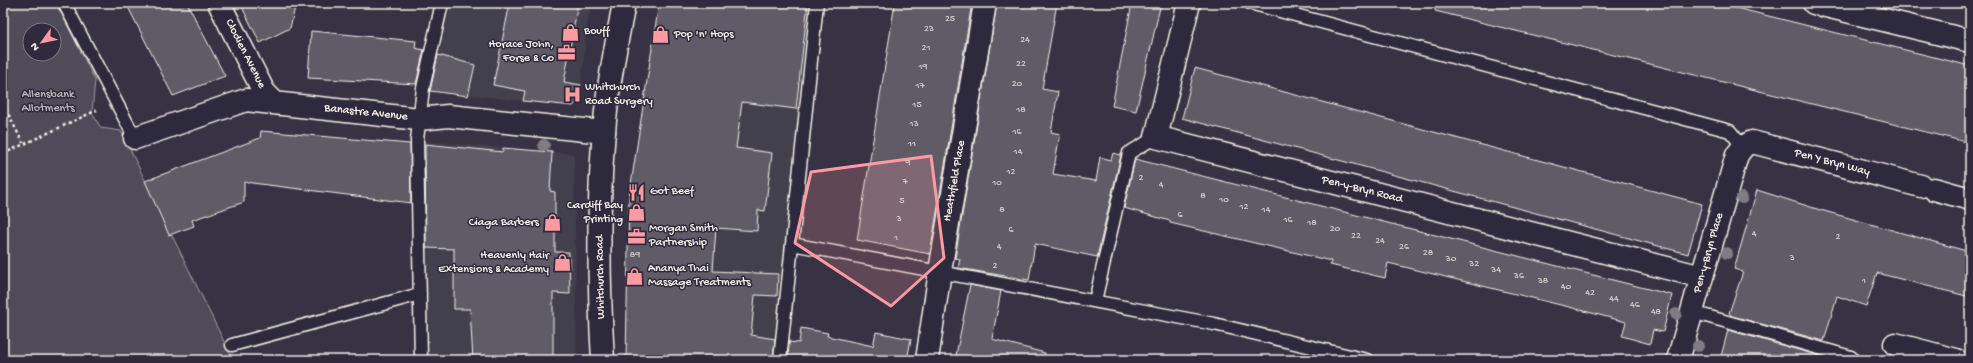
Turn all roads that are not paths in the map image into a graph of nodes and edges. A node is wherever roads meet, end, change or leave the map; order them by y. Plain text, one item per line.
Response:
1 (64, 3) edge
2 (220, 3) edge
3 (442, 3) edge
4 (624, 3) edge
5 (817, 3) edge
6 (986, 3) edge
7 (1188, 3) edge
8 (1250, 3) edge
9 (1814, 3) edge
10 (1970, 41) edge
11 (275, 103) junction
12 (419, 119) junction
13 (604, 132) junction
14 (1156, 137) junction
15 (135, 138) joint
16 (1743, 147) junction
17 (1970, 199) edge
18 (792, 244) junction
19 (940, 271) junction
20 (1702, 277) junction
21 (420, 294) junction
22 (1095, 301) junction
23 (1692, 312) junction
24 (1895, 344) dead end
25 (232, 345) dead end
26 (421, 360) edge
27 (603, 360) edge
28 (780, 360) edge
29 (927, 360) edge
30 (1368, 360) edge
31 (1678, 360) edge
32 (1850, 360) edge
33 (1956, 360) edge

1 - 15 lane
2 - 11 street, Clodien Avenue
3 - 12 lane
4 - 13 street, Whitchurch Road
5 - 18 lane
6 - 19 street, Heathfield Place
7 - 14 street
8 - 16 lane
9 - 10 street
11 - 12 street, Banastre Avenue
11 - 15 street, Banastre Avenue
12 - 13 street, Banastre Avenue
12 - 21 lane
13 - 27 street, Whitchurch Road
14 - 20 street, Pen-y-Bryn Road
14 - 22 lane
16 - 17 street, Pen Y Bryn Way
16 - 20 street, Pen-y-Bryn Place
18 - 19 lane
18 - 28 lane
19 - 22 lane
19 - 29 street, Heathfield Place
20 - 23 street, Pen-y-Bryn Place
21 - 25 lane
21 - 26 lane
22 - 30 lane
23 - 31 street, Pen-y-Bryn Place
23 - 32 lane
24 - 33 street

